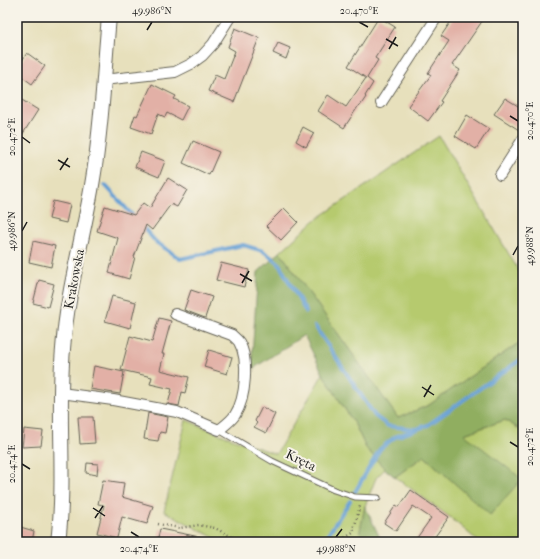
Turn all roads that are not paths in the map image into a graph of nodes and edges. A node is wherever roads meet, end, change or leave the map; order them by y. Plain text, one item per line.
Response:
1 (109, 17) edge
2 (230, 17) edge
3 (437, 17) edge
4 (103, 80) junction
5 (381, 104) dead end
6 (523, 139) edge
7 (500, 176) dead end
8 (175, 314) dead end
9 (61, 392) junction
10 (219, 430) junction
11 (378, 498) dead end
12 (58, 542) edge

1 - 4 street, Krakowska
2 - 4 street
3 - 5 street
4 - 9 street, Krakowska
6 - 7 street
8 - 10 street
9 - 10 street, Kręta
9 - 12 street, Krakowska
10 - 11 lane, Kręta

